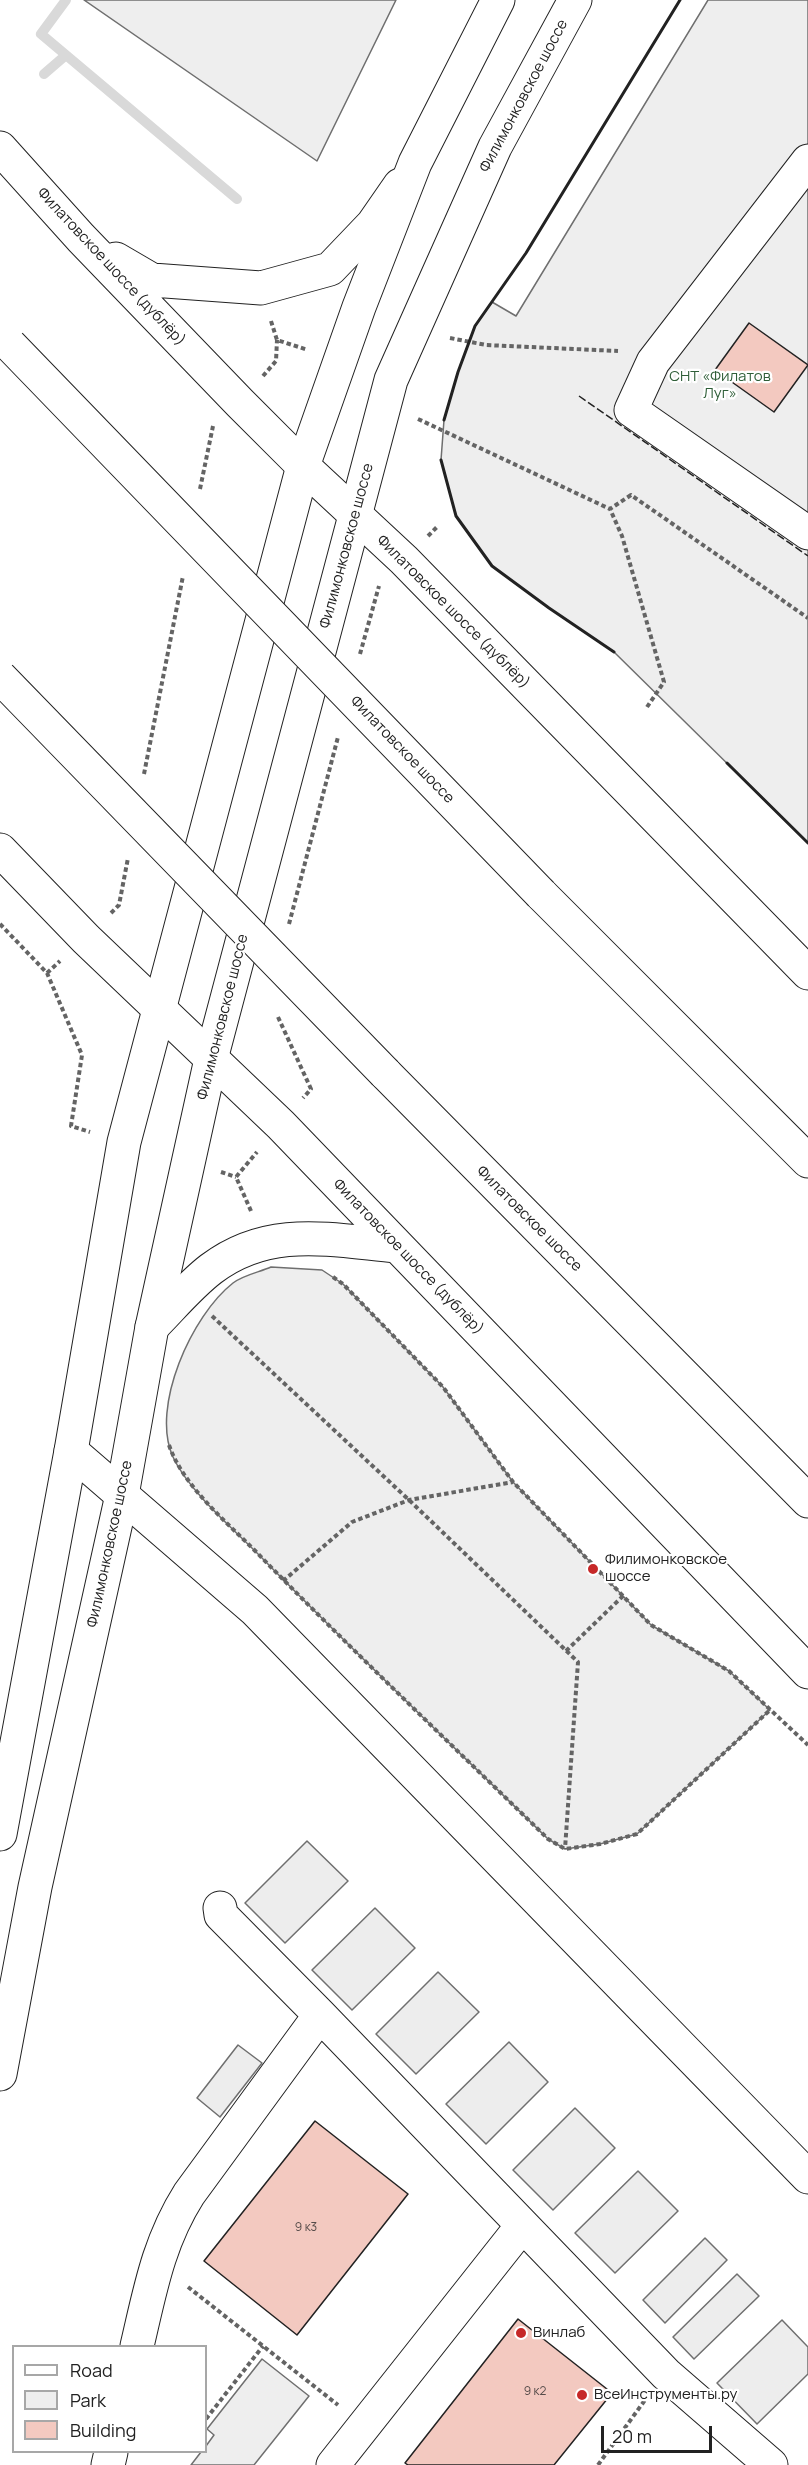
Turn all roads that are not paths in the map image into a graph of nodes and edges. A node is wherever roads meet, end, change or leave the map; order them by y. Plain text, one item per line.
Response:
1 (498, 0) edge
2 (575, 0) edge
3 (0, 148) edge
4 (808, 161) edge
5 (415, 163) junction
6 (81, 238) junction
7 (5, 340) edge
8 (303, 466) junction
9 (355, 516) junction
10 (808, 533) edge
11 (0, 677) edge
12 (0, 850) edge
13 (808, 973) edge
14 (158, 1008) junction
15 (211, 1059) junction
16 (808, 1161) edge
17 (397, 1246) junction
18 (152, 1327) junction
19 (71, 1450) junction
20 (122, 1495) junction
21 (808, 1501) edge
22 (808, 1672) edge
23 (0, 1834) edge
24 (220, 1908) dead end
25 (320, 2015) junction
26 (0, 2074) edge
27 (808, 2177) edge
28 (522, 2226) junction
29 (136, 2345) edge
30 (333, 2465) edge
31 (771, 2465) edge

1 - 5 main road
2 - 9 main road, Филимонковское шоссе
3 - 6 main road, Филатовское шоссе (дублёр)
4 - 10 main road
5 - 6 main road
5 - 8 main road
6 - 8 main road, Филатовское шоссе (дублёр)
7 - 16 main road, Филатовское шоссе, bridge
8 - 9 main road, Филатовское шоссе (дублёр)
8 - 14 main road
9 - 13 main road, Филатовское шоссе (дублёр)
9 - 15 main road, Филимонковское шоссе
11 - 21 main road, Филатовское шоссе, bridge
12 - 14 main road, Филатовское шоссе (дублёр)
14 - 15 main road, Филатовское шоссе (дублёр)
14 - 19 main road
15 - 17 main road, Филатовское шоссе (дублёр)
15 - 18 main road, Филимонковское шоссе
17 - 18 main road
17 - 22 main road, Филатовское шоссе (дублёр)
18 - 20 main road, Филимонковское шоссе
19 - 20 main road
19 - 23 main road
20 - 26 main road, Филимонковское шоссе
20 - 27 main road
24 - 25 main road
25 - 28 main road
25 - 29 main road
28 - 30 main road
28 - 31 main road

